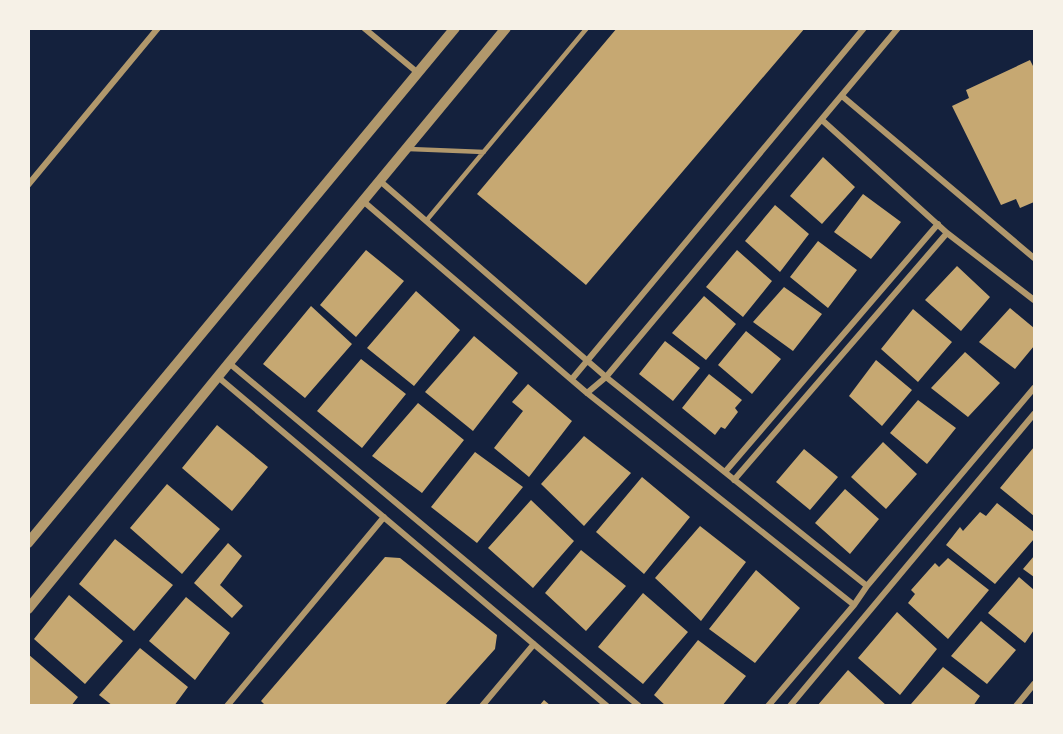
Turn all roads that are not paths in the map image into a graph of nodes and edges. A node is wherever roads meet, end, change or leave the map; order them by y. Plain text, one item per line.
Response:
1 (159, 28) edge
2 (364, 28) edge
3 (455, 28) edge
4 (506, 28) edge
5 (587, 28) edge
6 (864, 28) edge
7 (898, 28) edge
8 (418, 73) junction
9 (842, 96) junction
10 (822, 120) junction
11 (406, 149) junction
12 (484, 152) junction
13 (380, 181) junction
14 (28, 185) edge
15 (362, 201) junction
16 (426, 221) junction
17 (938, 224) junction
18 (947, 232) junction
19 (1035, 258) edge
20 (1035, 300) edge
21 (587, 360) junction
22 (229, 363) junction
23 (218, 377) junction
24 (606, 377) junction
25 (572, 379) junction
26 (1035, 388) edge
27 (587, 393) junction
28 (1035, 414) edge
29 (725, 472) junction
30 (734, 480) junction
31 (384, 517) junction
32 (28, 543) edge
33 (867, 586) junction
34 (854, 605) junction
35 (28, 609) edge
36 (534, 644) junction
37 (1035, 684) edge
38 (227, 705) edge
39 (482, 705) edge
40 (607, 705) edge
41 (639, 705) edge
42 (768, 705) edge
43 (790, 705) edge
44 (1016, 705) edge

1 - 14 street
2 - 8 street
3 - 8 street
4 - 11 street
5 - 12 lane
6 - 21 street
7 - 9 street
8 - 32 street
9 - 10 street
9 - 19 street
10 - 17 street
10 - 24 street
11 - 12 lane
11 - 13 street
12 - 16 lane
13 - 15 street
13 - 16 street
15 - 22 street
15 - 25 street
16 - 21 street
17 - 18 street
17 - 29 street
18 - 20 street
18 - 30 street
21 - 24 street
21 - 25 street
22 - 23 street
22 - 41 street
23 - 31 street
23 - 35 street
24 - 27 street
24 - 29 street
25 - 27 street
26 - 33 street
27 - 34 street
28 - 43 street
29 - 30 street
30 - 33 street
31 - 36 street
31 - 38 street
33 - 34 street
34 - 42 street
36 - 39 street
36 - 40 street
37 - 44 street

